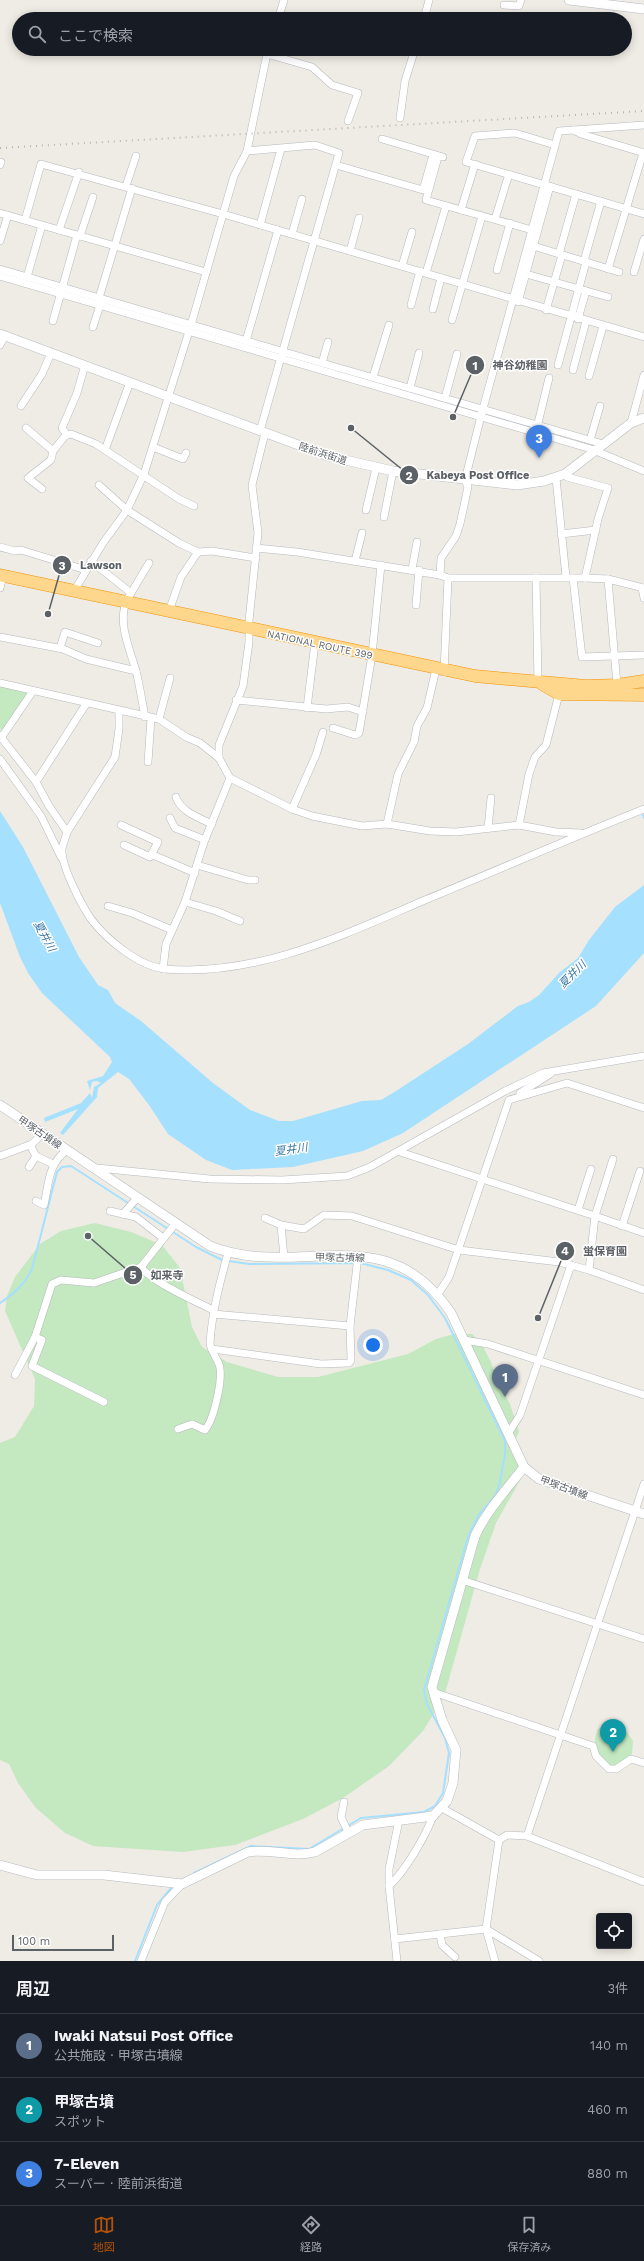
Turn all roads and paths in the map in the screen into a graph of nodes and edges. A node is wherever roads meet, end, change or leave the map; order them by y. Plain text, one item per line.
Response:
1 (284, 0) edge
2 (429, 0) edge
3 (521, 0) edge
4 (569, 0) edge
5 (504, 6) dead end
6 (644, 9) edge
7 (280, 12) edge
8 (426, 12) edge
9 (267, 56) edge
10 (282, 56) edge
11 (413, 56) edge
12 (400, 118) dead end
13 (348, 121) dead end
14 (644, 125) edge
15 (574, 130) junction
16 (382, 139) dead end
17 (555, 145) junction
18 (281, 149) junction
19 (247, 151) junction
20 (644, 153) edge
21 (136, 156) dead end
22 (438, 156) junction
23 (475, 164) junction
24 (336, 165) junction
25 (78, 172) junction
26 (509, 174) junction
27 (547, 186) junction
28 (129, 187) junction
29 (576, 194) junction
30 (93, 197) dead end
31 (302, 199) dead end
32 (600, 201) junction
33 (446, 206) junction
34 (626, 209) junction
35 (461, 210) junction
36 (0, 213) edge
37 (223, 214) junction
38 (644, 214) edge
39 (8, 215) junction
40 (482, 216) junction
41 (359, 218) dead end
42 (495, 219) junction
43 (25, 220) junction
44 (510, 224) junction
45 (42, 225) junction
46 (260, 225) junction
47 (59, 230) junction
48 (278, 230) junction
49 (532, 230) junction
50 (412, 232) dead end
51 (292, 234) junction
52 (78, 236) junction
53 (644, 239) edge
54 (0, 241) edge
55 (314, 241) junction
56 (531, 245) junction
57 (113, 246) junction
58 (350, 251) junction
59 (561, 254) junction
60 (585, 262) junction
61 (402, 266) junction
62 (0, 269) edge
63 (608, 269) junction
64 (497, 270) dead end
65 (206, 272) junction
66 (423, 272) junction
67 (619, 272) dead end
68 (634, 272) dead end
69 (526, 274) junction
70 (0, 276) edge
71 (27, 277) junction
72 (441, 278) junction
73 (554, 282) junction
74 (462, 284) junction
75 (578, 289) junction
76 (62, 291) junction
77 (586, 291) junction
78 (608, 297) dead end
79 (516, 300) junction
80 (100, 302) junction
81 (411, 305) dead end
82 (432, 309) dead end
83 (546, 310) junction
84 (570, 317) junction
85 (578, 319) junction
86 (452, 320) dead end
87 (53, 321) dead end
88 (586, 321) junction
89 (389, 324) dead end
90 (603, 326) junction
91 (93, 327) dead end
92 (190, 328) junction
93 (3, 335) edge
94 (644, 337) edge
95 (246, 342) junction
96 (328, 342) dead end
97 (0, 345) edge
98 (51, 353) junction
99 (419, 353) dead end
100 (282, 354) junction
101 (457, 354) dead end
102 (322, 364) junction
103 (85, 365) junction
104 (558, 365) dead end
105 (573, 370) dead end
106 (644, 375) edge
107 (589, 376) dead end
108 (373, 377) junction
109 (549, 378) dead end
110 (130, 382) junction
111 (410, 388) junction
112 (168, 396) junction
113 (445, 398) junction
114 (21, 406) dead end
115 (600, 406) dead end
116 (482, 413) junction
117 (644, 418) edge
118 (631, 423) junction
119 (26, 428) dead end
120 (534, 429) junction
121 (263, 432) junction
122 (67, 435) junction
123 (590, 440) junction
124 (602, 444) junction
125 (153, 447) junction
126 (105, 450) junction
127 (53, 451) junction
128 (594, 451) junction
129 (186, 453) dead end
130 (376, 468) junction
131 (393, 471) junction
132 (644, 471) edge
133 (144, 474) junction
134 (565, 474) junction
135 (556, 478) junction
136 (465, 480) junction
137 (99, 484) dead end
138 (42, 489) dead end
139 (194, 506) dead end
140 (127, 510) junction
141 (366, 510) dead end
142 (384, 516) dead end
143 (596, 530) junction
144 (362, 532) dead end
145 (561, 534) junction
146 (417, 542) dead end
147 (0, 547) edge
148 (256, 548) junction
149 (198, 552) junction
150 (256, 558) junction
151 (91, 561) junction
152 (355, 561) junction
153 (150, 563) dead end
154 (381, 565) junction
155 (86, 570) junction
156 (415, 570) junction
157 (1, 575) edge
158 (440, 575) junction
159 (569, 577) junction
160 (448, 578) junction
161 (536, 578) junction
162 (585, 578) junction
163 (608, 579) junction
164 (0, 588) edge
165 (643, 588) edge
166 (74, 591) junction
167 (128, 598) junction
168 (644, 598) edge
169 (416, 605) dead end
170 (169, 611) junction
171 (250, 629) junction
172 (0, 636) edge
173 (98, 643) dead end
174 (315, 643) junction
175 (60, 648) junction
176 (372, 655) junction
177 (644, 655) edge
178 (615, 656) junction
179 (441, 670) junction
180 (136, 671) junction
181 (170, 678) dead end
182 (644, 681) edge
183 (538, 682) junction
184 (0, 683) edge
185 (617, 685) junction
186 (644, 689) edge
187 (32, 691) junction
188 (559, 694) junction
189 (644, 695) edge
190 (236, 700) junction
191 (86, 704) junction
192 (307, 708) junction
193 (119, 711) junction
194 (363, 712) junction
195 (148, 717) junction
196 (158, 719) junction
197 (333, 728) dead end
198 (323, 732) dead end
199 (1, 737) edge
200 (219, 758) junction
201 (0, 759) edge
202 (148, 762) dead end
203 (230, 778) junction
204 (36, 782) junction
205 (176, 797) dead end
206 (491, 798) dead end
207 (292, 809) junction
208 (644, 809) edge
209 (170, 818) dead end
210 (212, 824) junction
211 (387, 824) junction
212 (121, 825) dead end
213 (519, 825) junction
214 (488, 828) junction
215 (67, 832) junction
216 (582, 834) junction
217 (205, 840) junction
218 (124, 844) dead end
219 (153, 855) junction
220 (63, 862) junction
221 (197, 866) junction
222 (195, 873) junction
223 (255, 880) dead end
224 (185, 902) junction
225 (108, 906) dead end
226 (240, 921) dead end
227 (172, 930) junction
228 (163, 968) junction
229 (644, 1056) edge
230 (555, 1071) junction
231 (496, 1096) junction
232 (512, 1099) junction
233 (0, 1105) edge
234 (644, 1108) edge
235 (43, 1133) junction
236 (30, 1145) junction
237 (67, 1150) junction
238 (400, 1152) junction
239 (0, 1156) edge
240 (36, 1156) junction
241 (613, 1159) dead end
242 (53, 1164) junction
243 (29, 1167) dead end
244 (93, 1167) junction
245 (592, 1169) dead end
246 (640, 1171) dead end
247 (483, 1180) junction
248 (36, 1201) dead end
249 (134, 1202) junction
250 (578, 1210) junction
251 (110, 1211) dead end
252 (123, 1214) junction
253 (595, 1216) junction
254 (265, 1218) dead end
255 (174, 1225) junction
256 (281, 1225) junction
257 (622, 1226) junction
258 (644, 1233) edge
259 (165, 1236) junction
260 (458, 1250) junction
261 (284, 1257) junction
262 (227, 1258) junction
263 (358, 1261) junction
264 (571, 1265) junction
265 (141, 1267) junction
266 (589, 1270) junction
267 (644, 1290) edge
268 (438, 1294) junction
269 (213, 1312) junction
270 (350, 1326) junction
271 (36, 1337) junction
272 (464, 1340) junction
273 (212, 1349) junction
274 (539, 1361) junction
275 (15, 1375) dead end
276 (644, 1395) edge
277 (104, 1402) dead end
278 (178, 1430) dead end
279 (508, 1434) junction
280 (524, 1466) junction
281 (644, 1484) edge
282 (640, 1513) edge
283 (462, 1580) junction
284 (596, 1623) junction
285 (644, 1639) edge
286 (433, 1692) junction
287 (561, 1735) junction
288 (644, 1763) edge
289 (344, 1802) dead end
290 (442, 1808) junction
291 (433, 1816) junction
292 (399, 1820) junction
293 (346, 1828) junction
294 (527, 1836) junction
295 (499, 1840) junction
296 (0, 1865) edge
297 (644, 1882) edge
298 (178, 1884) junction
299 (389, 1886) junction
300 (486, 1929) junction
301 (440, 1934) junction
302 (395, 1939) junction
303 (455, 1957) dead end
304 (141, 1961) edge
305 (397, 1961) edge
306 (495, 1961) edge
307 (539, 1961) edge

1 - 7 street
2 - 8 street
3 - 5 street
4 - 6 street
9 - 19 street
10 - 13 street
11 - 12 street
14 - 15 street
15 - 17 street
15 - 20 street
16 - 22 street
17 - 23 street
17 - 27 street
18 - 19 street
18 - 24 street
18 - 46 street
19 - 37 street
20 - 34 street
21 - 28 street
22 - 24 street
22 - 33 street
23 - 26 street
23 - 35 street
24 - 55 street
25 - 28 street
25 - 43 street
25 - 47 street
26 - 27 street
26 - 42 street
27 - 29 street
27 - 49 street
27 - 56 street
28 - 37 street
28 - 57 street
29 - 32 street
29 - 59 street
30 - 52 street
31 - 51 street
32 - 34 street
32 - 60 street
33 - 35 street
33 - 66 street
34 - 38 street
34 - 63 street
35 - 40 street
36 - 39 street
37 - 46 street
37 - 65 street
39 - 43 street
39 - 54 street
40 - 42 street
40 - 74 street
41 - 58 street
42 - 44 street
43 - 45 street
44 - 49 street
44 - 64 street
45 - 47 street
45 - 71 street
46 - 48 street
47 - 52 street
48 - 51 street
48 - 95 street
49 - 56 street
50 - 61 street
51 - 55 street
52 - 57 street
52 - 76 street
53 - 68 street
55 - 58 street
55 - 100 street
56 - 59 street
56 - 69 street
56 - 79 street
57 - 65 street
57 - 80 street
58 - 61 street
59 - 60 street
59 - 73 street
60 - 63 street
60 - 75 street
61 - 66 street
62 - 71 street
63 - 67 street
65 - 92 street
66 - 72 street
66 - 81 street
69 - 73 street
69 - 79 street
70 - 76 street
71 - 76 street
72 - 74 street
72 - 82 street
73 - 75 street
73 - 83 street
74 - 79 street
74 - 86 street
75 - 77 street
75 - 84 street
76 - 80 street
76 - 87 street
77 - 78 street
77 - 85 street
79 - 83 street
79 - 116 street
80 - 91 street
80 - 92 street
83 - 84 street
84 - 85 street
84 - 104 street
85 - 88 street
88 - 90 street
88 - 105 street
89 - 108 street
90 - 94 street
90 - 107 street
92 - 95 street
92 - 100 street
92 - 112 street
93 - 97 street
93 - 98 street, 陸前浜街道
95 - 100 street
96 - 102 street
98 - 103 street, 陸前浜街道
98 - 114 street
99 - 111 street
100 - 102 street
100 - 116 street
100 - 121 street
101 - 113 street
102 - 108 street
103 - 110 street, 陸前浜街道
103 - 122 street
106 - 118 street
108 - 111 street
109 - 120 street
110 - 112 street, 陸前浜街道
110 - 126 street
111 - 113 street
112 - 121 street, 陸前浜街道
112 - 125 street
113 - 116 street
115 - 123 street
116 - 120 street
116 - 136 street
117 - 118 street, 陸前浜街道
118 - 124 street, 陸前浜街道
119 - 127 street
120 - 123 street
120 - 128 street
121 - 130 street, 陸前浜街道
121 - 148 street
122 - 126 street
122 - 127 street
123 - 124 street
124 - 128 street, 陸前浜街道
125 - 129 street
125 - 133 street
126 - 133 street
127 - 138 street
128 - 132 street
128 - 134 street, 陸前浜街道
130 - 131 street, 陸前浜街道
130 - 141 street
131 - 136 street, 陸前浜街道
131 - 142 street
133 - 139 street
133 - 140 street
134 - 135 street, 陸前浜街道
134 - 143 street
135 - 136 street, 陸前浜街道
135 - 145 street
136 - 158 street
137 - 140 street
140 - 149 street
140 - 151 street
143 - 145 street
143 - 162 street
144 - 152 street
145 - 159 street
146 - 156 street
147 - 155 street
148 - 150 street
148 - 152 street
149 - 150 street
149 - 170 street
150 - 171 street
151 - 155 street
151 - 167 street
152 - 154 street
153 - 167 street
154 - 156 street
154 - 176 street
155 - 166 street
156 - 158 street
156 - 169 street
157 - 164 street
157 - 166 highway, NATIONAL ROUTE 399
158 - 160 street
159 - 161 street
159 - 162 street
159 - 178 street
160 - 161 street
160 - 179 street
161 - 183 street
162 - 163 street
163 - 165 street
163 - 178 street
165 - 168 street
166 - 167 highway, NATIONAL ROUTE 399
167 - 170 highway, NATIONAL ROUTE 399
167 - 180 street
170 - 171 highway, NATIONAL ROUTE 399
171 - 174 highway, NATIONAL ROUTE 399
171 - 190 street
172 - 175 street
173 - 175 street
174 - 176 highway, NATIONAL ROUTE 399
174 - 192 street
175 - 180 street
176 - 179 highway, NATIONAL ROUTE 399
176 - 194 street
177 - 178 street
178 - 185 street
179 - 183 highway, NATIONAL ROUTE 399
179 - 211 street
180 - 195 street
181 - 196 street
182 - 185 highway, NATIONAL ROUTE 399
183 - 185 highway, NATIONAL ROUTE 399
183 - 188 highway
184 - 187 street
185 - 186 highway
187 - 191 street
187 - 199 street
188 - 189 highway
188 - 213 street
190 - 192 street
190 - 200 street
191 - 193 street
191 - 204 street
192 - 194 street
193 - 195 street
193 - 215 street
194 - 197 street
195 - 196 street
195 - 202 street
196 - 200 street
198 - 207 street
199 - 204 street
200 - 203 street
201 - 220 street
203 - 207 street
203 - 210 street
204 - 215 street
205 - 210 street
206 - 214 street
207 - 211 street
208 - 216 street
209 - 217 street
210 - 217 street
211 - 214 street
212 - 219 street
213 - 214 street
213 - 216 street
215 - 220 street
216 - 228 street
217 - 221 street
218 - 219 street
219 - 222 street
220 - 228 street
221 - 222 street
221 - 223 street
222 - 224 street
224 - 226 street
224 - 227 street
225 - 227 street
227 - 228 street
229 - 230 street
230 - 231 street
230 - 232 street
231 - 232 street
231 - 238 street
232 - 234 street
232 - 247 street
233 - 235 street, 甲塚古墳線
235 - 236 street
235 - 237 street, 甲塚古墳線
236 - 239 street
236 - 240 street
237 - 242 street
237 - 244 street, 甲塚古墳線
238 - 244 street
238 - 247 street
240 - 242 street
240 - 243 street
241 - 253 street
242 - 248 street
244 - 249 street, 甲塚古墳線
245 - 250 street
246 - 257 street
247 - 250 street
247 - 260 street
249 - 252 street
249 - 255 street, 甲塚古墳線
250 - 253 street
251 - 252 street
252 - 259 street
253 - 257 street
253 - 266 street
254 - 256 street
255 - 259 street
255 - 262 street, 甲塚古墳線
256 - 260 street
256 - 261 street
257 - 258 street
259 - 265 street
260 - 264 street
260 - 268 street
261 - 262 street, 甲塚古墳線
261 - 263 street, 甲塚古墳線
262 - 269 street
263 - 268 street, 甲塚古墳線
263 - 270 street
264 - 266 street
264 - 274 street
265 - 269 street
265 - 271 street
266 - 267 street
268 - 272 street, 甲塚古墳線
269 - 270 street
269 - 273 street
270 - 273 street
271 - 275 street
271 - 277 street
272 - 274 street
272 - 279 street, 甲塚古墳線
273 - 278 street
274 - 276 street
274 - 279 street
279 - 280 street, 甲塚古墳線
280 - 282 street, 甲塚古墳線
280 - 283 street
281 - 282 street
282 - 284 street
283 - 284 street
283 - 286 street
284 - 285 street
284 - 287 street
286 - 287 street
286 - 290 street
287 - 288 street
287 - 294 street
289 - 293 street
290 - 291 street
290 - 295 street
291 - 292 street
291 - 299 street
292 - 293 street
292 - 299 street
293 - 298 street
294 - 295 street
294 - 297 street
295 - 300 street
296 - 298 street
298 - 304 street
299 - 302 street
300 - 301 street
300 - 306 street
300 - 307 street
301 - 302 street
301 - 303 street
302 - 305 street

